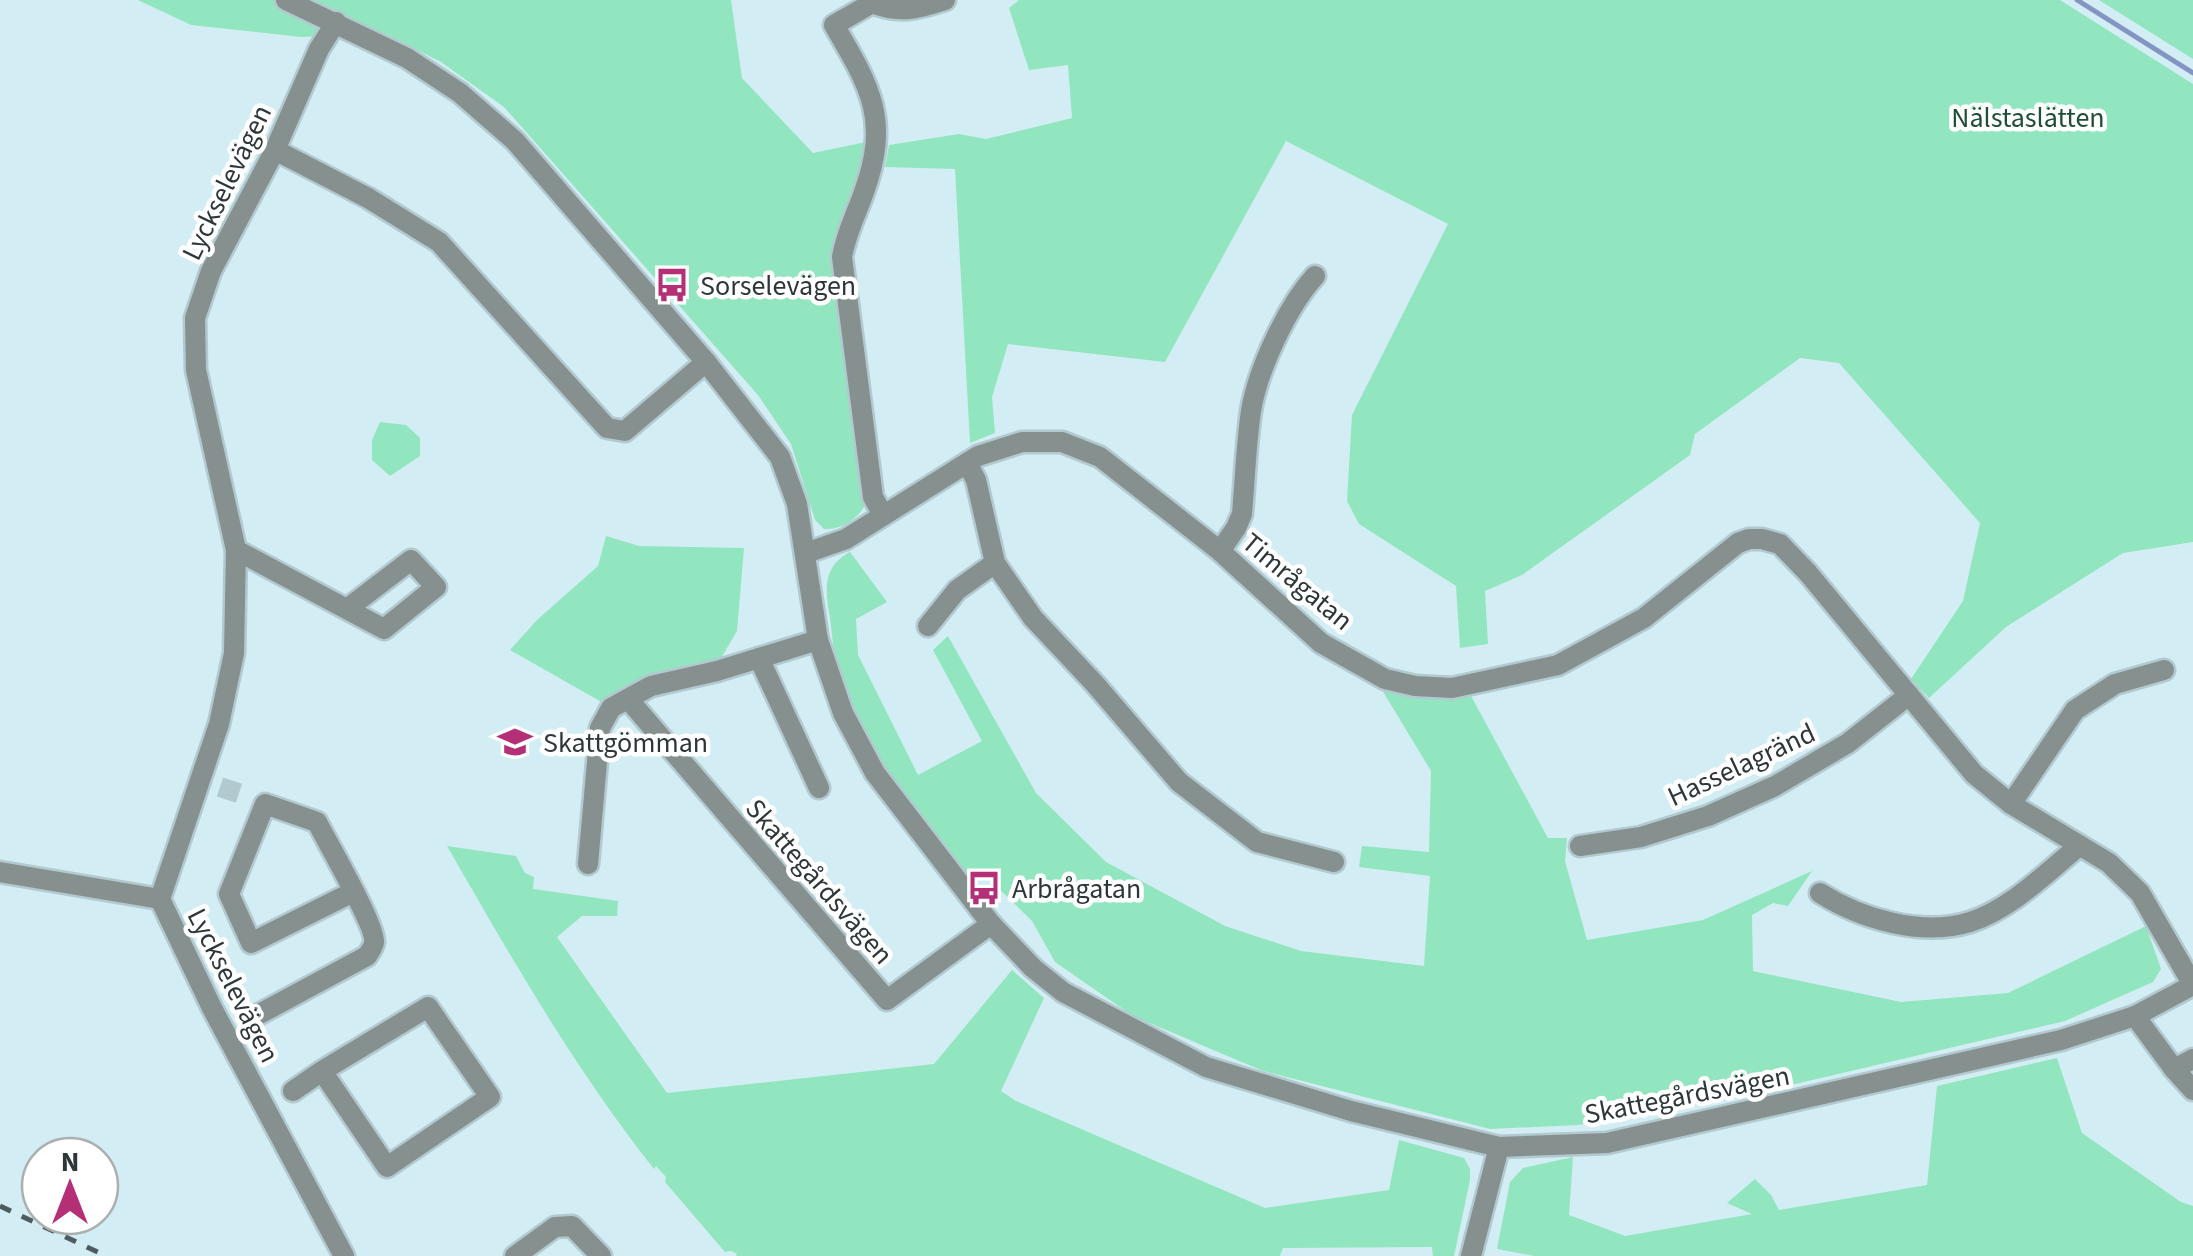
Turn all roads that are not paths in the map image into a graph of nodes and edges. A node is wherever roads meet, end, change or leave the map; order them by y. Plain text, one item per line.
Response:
1 (286, 0) edge
2 (945, 0) edge
3 (871, 2) edge
4 (336, 22) junction
5 (274, 150) junction
6 (1316, 276) dead end
7 (706, 362) junction
8 (966, 464) junction
9 (883, 515) junction
10 (236, 550) junction
11 (1220, 551) junction
12 (806, 553) junction
13 (995, 563) junction
14 (347, 609) dead end
15 (928, 626) dead end
16 (818, 640) junction
17 (759, 658) junction
18 (2164, 670) dead end
19 (1908, 695) junction
20 (628, 699) junction
21 (819, 788) dead end
22 (2011, 804) junction
23 (1580, 846) dead end
24 (2080, 846) junction
25 (1334, 862) dead end
26 (588, 864) dead end
27 (0, 872) edge
28 (352, 892) junction
29 (1820, 893) dead end
30 (160, 899) junction
31 (991, 924) junction
32 (2193, 985) edge
33 (2135, 1016) junction
34 (252, 1018) dead end
35 (2193, 1059) edge
36 (2174, 1069) junction
37 (322, 1072) junction
38 (2193, 1090) edge
39 (293, 1091) dead end
40 (1499, 1147) junction
41 (344, 1256) edge
42 (515, 1256) edge
43 (601, 1256) edge
44 (1472, 1256) edge

1 - 4 street, Skattegårdsvägen
2 - 3 street
3 - 9 street
4 - 5 street, Lyckselevägen
4 - 7 street, Skattegårdsvägen
5 - 7 street
5 - 10 street, Lyckselevägen
6 - 11 street
7 - 12 street, Skattegårdsvägen
8 - 9 street, Timrågatan
8 - 11 street, Timrågatan
8 - 13 street
9 - 12 street, Timrågatan
10 - 14 street
10 - 30 street, Lyckselevägen
11 - 19 street, Timrågatan
12 - 16 street, Skattegårdsvägen
13 - 15 street
13 - 25 street
16 - 17 street
16 - 31 street, Skattegårdsvägen
17 - 20 street
17 - 21 street
18 - 22 street
19 - 22 street, Timrågatan
19 - 23 street, Hasselagränd
20 - 26 street
20 - 31 street, Skattegårdsvägen
22 - 24 street, Timrågatan
24 - 29 street
24 - 32 street, Timrågatan
27 - 30 street
28 - 28 street, Lyckselevägen
28 - 34 street, Lyckselevägen
30 - 41 street, Lyckselevägen
31 - 40 street, Skattegårdsvägen
32 - 33 street, Skattegårdsvägen
33 - 36 street
33 - 40 street, Skattegårdsvägen
35 - 36 street
36 - 38 street
37 - 37 street, Lyckselevägen
37 - 39 street, Lyckselevägen
40 - 44 street
42 - 43 street

